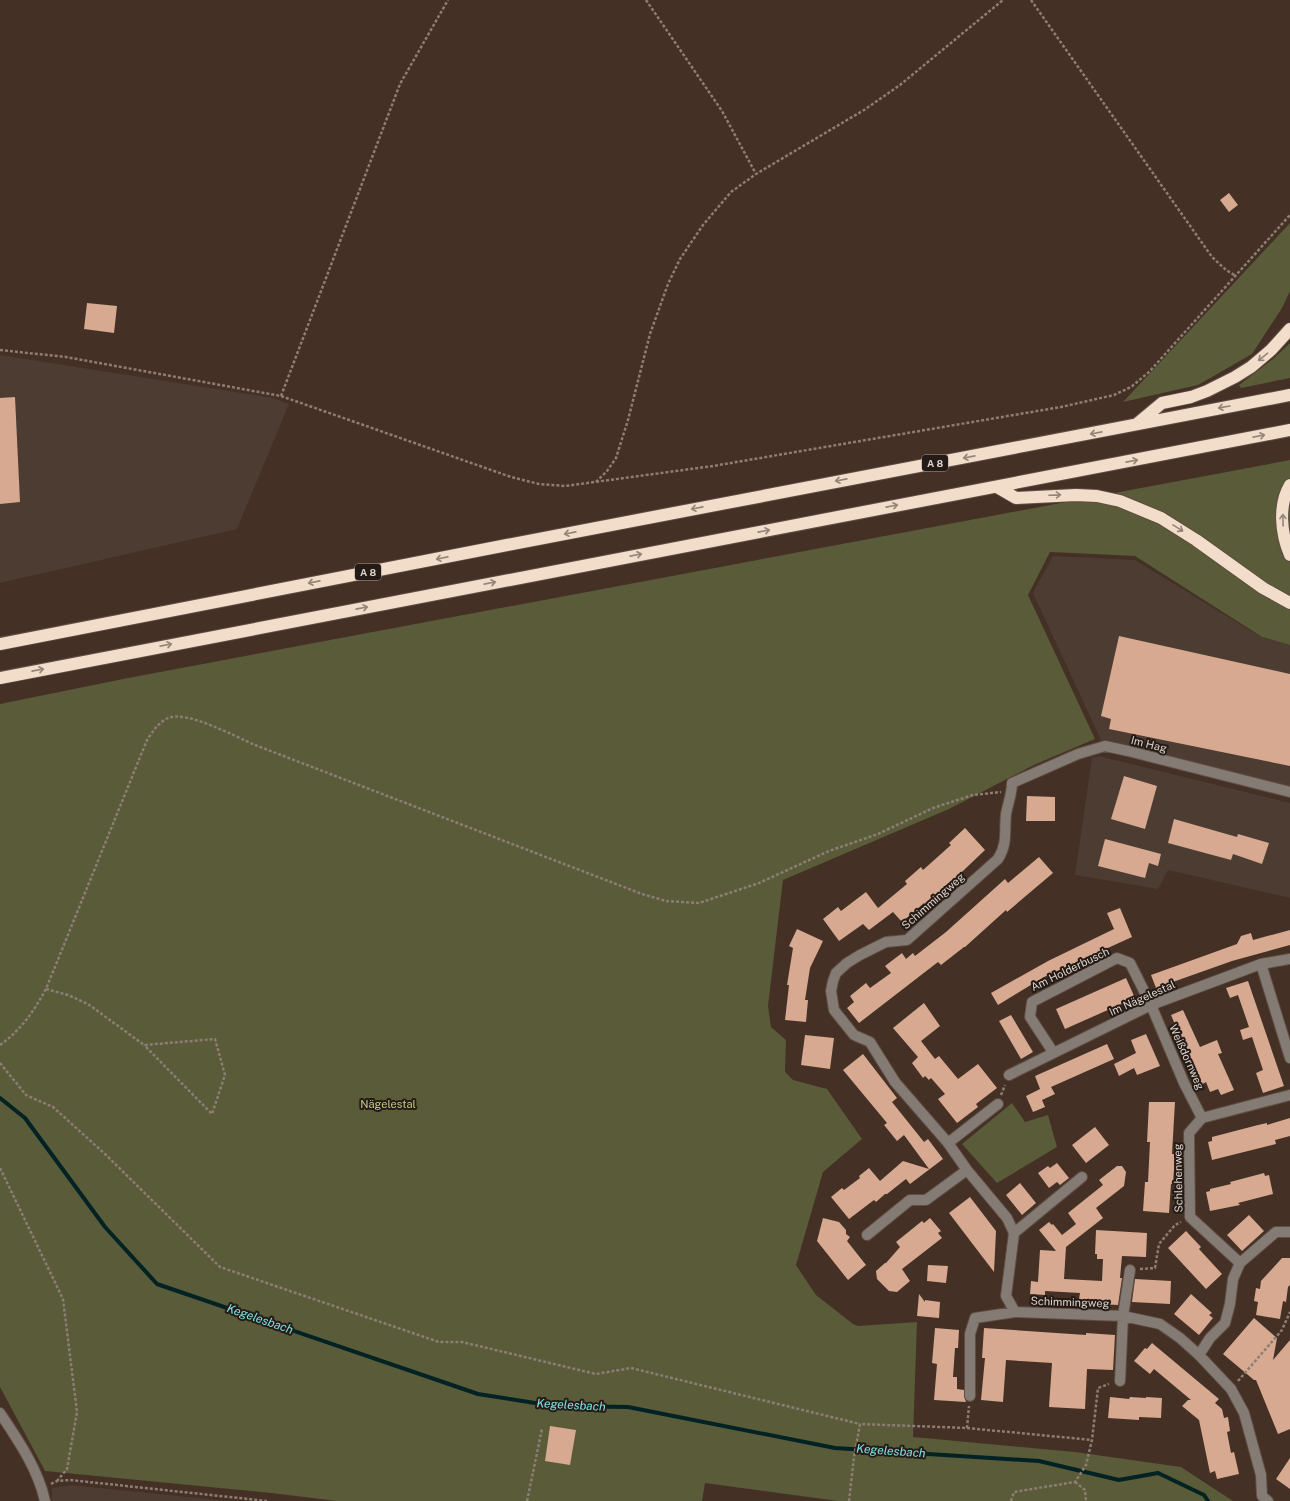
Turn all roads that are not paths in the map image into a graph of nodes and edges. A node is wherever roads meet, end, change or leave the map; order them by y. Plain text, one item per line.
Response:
1 (1290, 329) edge
2 (1290, 395) edge
3 (1135, 426) junction
4 (1290, 430) edge
5 (1290, 485) edge
6 (997, 487) junction
7 (1290, 555) edge
8 (1290, 603) edge
9 (0, 644) edge
10 (0, 678) edge
11 (1012, 790) joint
12 (1290, 792) edge
13 (1290, 959) edge
14 (1261, 964) junction
15 (1151, 1005) junction
16 (1053, 1052) junction
17 (1290, 1058) edge
18 (1009, 1075) road end
19 (1290, 1095) edge
20 (998, 1104) road end
21 (1202, 1118) junction
22 (948, 1143) junction
23 (968, 1170) junction
24 (1082, 1177) dead end
25 (1290, 1232) edge
26 (1014, 1233) junction
27 (867, 1235) dead end
28 (1240, 1263) junction
29 (1130, 1270) road end
30 (1015, 1312) junction
31 (1123, 1316) junction
32 (1199, 1354) junction
33 (1120, 1381) road end
34 (970, 1396) road end
35 (0, 1413) edge
36 (45, 1501) edge
37 (1268, 1501) edge

1 -> 3 highway
2 -> 3 highway, A 8
3 -> 9 highway, A 8
6 -> 4 highway
7 -> 5 highway
6 -> 8 highway
10 -> 6 highway
11 - 12 street, Im Hag
11 - 22 street, Schimmingweg
13 - 14 street, Im Nägelestal
14 - 15 street, Im Nägelestal
14 - 17 street
15 - 16 street, Im Nägelestal
15 - 16 street, Am Holderbusch
15 - 21 street, Weißdornweg
16 - 18 street, Im Nägelestal
19 - 21 street
20 - 22 street
21 - 28 street, Schlehenweg
22 - 23 street, Schimmingweg
23 - 26 street, Schimmingweg
23 - 27 street
24 - 26 street
25 - 28 street
26 - 30 street, Schimmingweg
28 - 32 street
29 - 31 street, Schimmingweg
30 - 31 street, Schimmingweg
30 - 34 street, Schimmingweg
31 - 32 street, Schimmingweg
31 - 33 street, Schimmingweg
32 - 37 street, Schimmingweg
35 - 36 street

